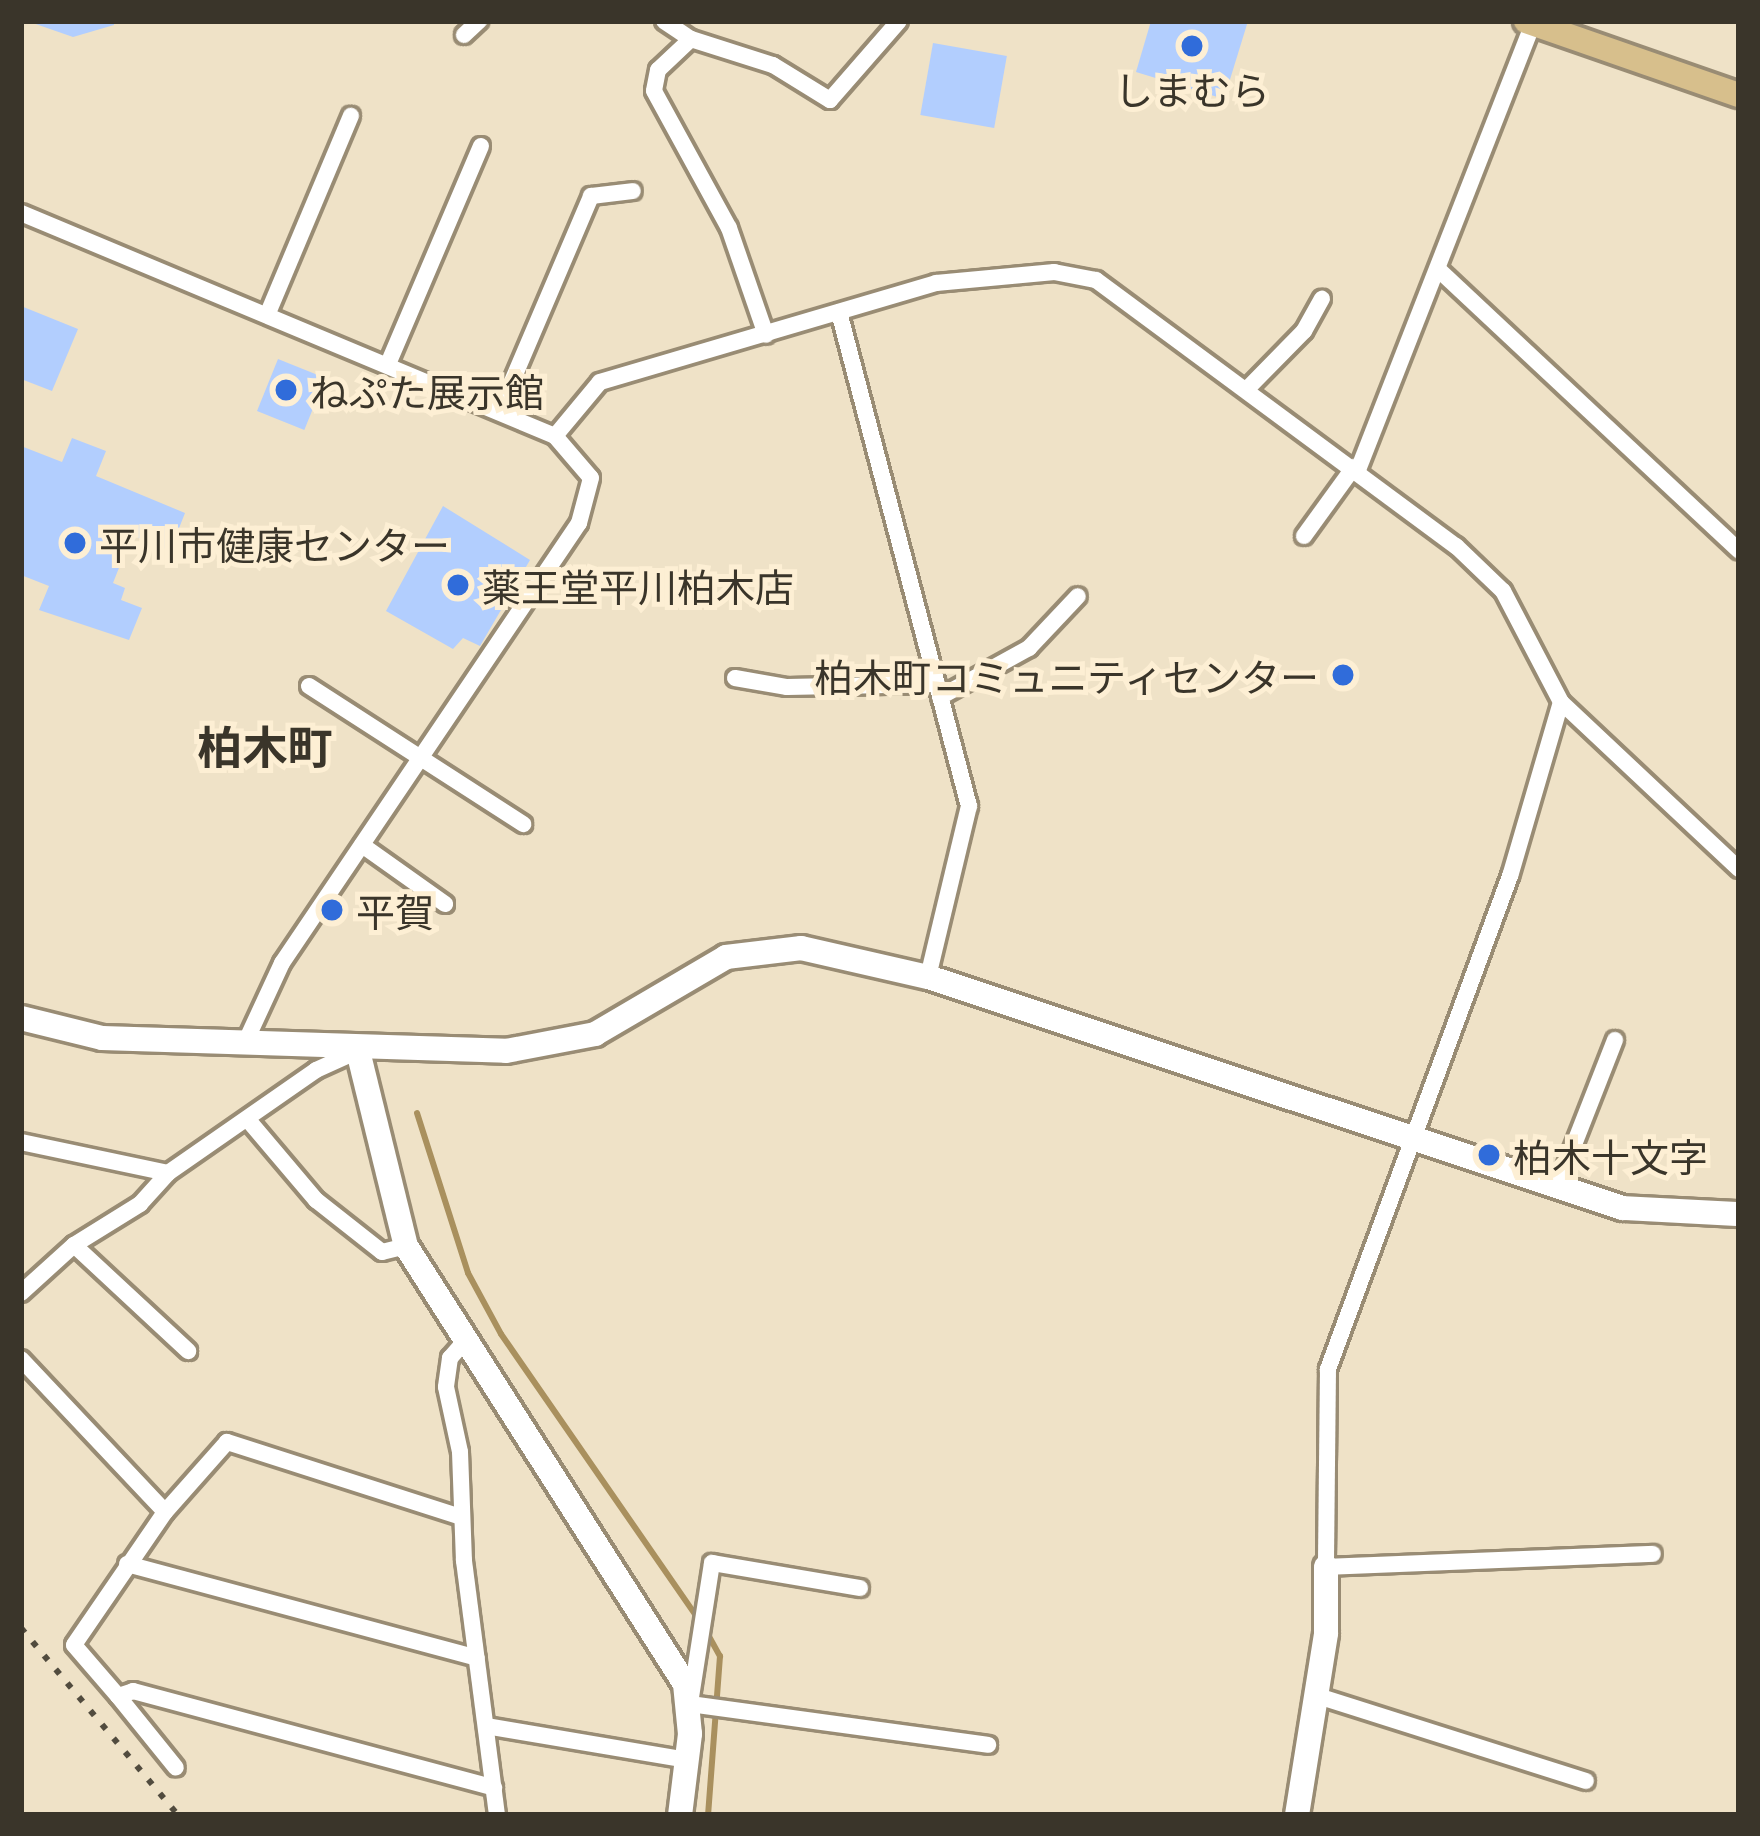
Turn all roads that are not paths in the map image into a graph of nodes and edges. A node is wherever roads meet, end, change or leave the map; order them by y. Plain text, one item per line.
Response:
1 (479, 21) edge
2 (664, 21) edge
3 (899, 21) edge
4 (1531, 22) edge
5 (464, 35) dead end
6 (691, 39) junction
7 (1739, 95) edge
8 (351, 116) dead end
9 (481, 146) dead end
10 (633, 191) dead end
11 (21, 214) edge
12 (1438, 269) junction
13 (1322, 299) dead end
14 (838, 312) junction
15 (268, 314) junction
16 (766, 335) junction
17 (388, 364) junction
18 (1248, 388) junction
19 (500, 412) junction
20 (555, 436) junction
21 (1356, 469) junction
22 (1304, 536) dead end
23 (1739, 551) edge
24 (1078, 596) dead end
25 (735, 678) dead end
26 (309, 686) dead end
27 (938, 691) junction
28 (1561, 702) junction
29 (424, 754) junction
30 (523, 824) dead end
31 (362, 845) junction
32 (1739, 869) edge
33 (446, 904) dead end
34 (928, 977) junction
35 (21, 1018) edge
36 (1615, 1040) dead end
37 (244, 1043) junction
38 (358, 1051) junction
39 (249, 1120) junction
40 (21, 1142) edge
41 (1406, 1142) junction
42 (168, 1173) junction
43 (1557, 1188) junction
44 (1739, 1214) edge
45 (74, 1245) junction
46 (406, 1246) junction
47 (21, 1293) edge
48 (465, 1341) junction
49 (188, 1351) dead end
50 (21, 1359) edge
51 (165, 1512) junction
52 (460, 1517) junction
53 (1653, 1553) dead end
54 (127, 1564) junction
55 (1327, 1567) junction
56 (860, 1588) dead end
57 (477, 1658) junction
58 (118, 1696) junction
59 (1318, 1696) junction
60 (690, 1704) junction
61 (486, 1726) junction
62 (988, 1745) dead end
63 (688, 1760) junction
64 (176, 1768) dead end
65 (1586, 1780) dead end
66 (494, 1787) junction
67 (497, 1815) edge
68 (680, 1815) edge
69 (1297, 1815) edge

1 - 5 street
2 - 6 street
3 - 6 street
4 - 7 main road
4 - 12 street
6 - 16 street
8 - 15 street
9 - 17 street
10 - 19 street
11 - 15 street
12 - 21 street
12 - 23 street
13 - 18 street
14 - 16 street
14 - 18 street
14 - 27 street
15 - 17 street
16 - 20 street
17 - 19 street
18 - 21 street
19 - 20 street
20 - 29 street
21 - 22 street
21 - 28 street
24 - 27 street
25 - 27 street
26 - 29 street
27 - 34 street
28 - 32 street
28 - 41 street
29 - 30 street
29 - 31 street
31 - 33 street
31 - 37 street
34 - 38 street
34 - 41 street
35 - 37 street
36 - 43 street
37 - 38 street
38 - 39 street
38 - 46 street
39 - 42 street
39 - 46 street
40 - 42 street
41 - 43 street
41 - 55 street
42 - 45 street
43 - 44 street
45 - 47 street
45 - 49 street
46 - 48 street
48 - 52 street
48 - 60 street
50 - 51 street
51 - 52 street
51 - 54 street
52 - 57 street
53 - 55 street
54 - 57 street
54 - 58 street
55 - 59 street
56 - 60 street
57 - 61 street
58 - 64 street
58 - 66 street
59 - 65 street
59 - 69 street
60 - 62 street
60 - 63 street
61 - 63 street
61 - 66 street
63 - 68 street
66 - 67 street

